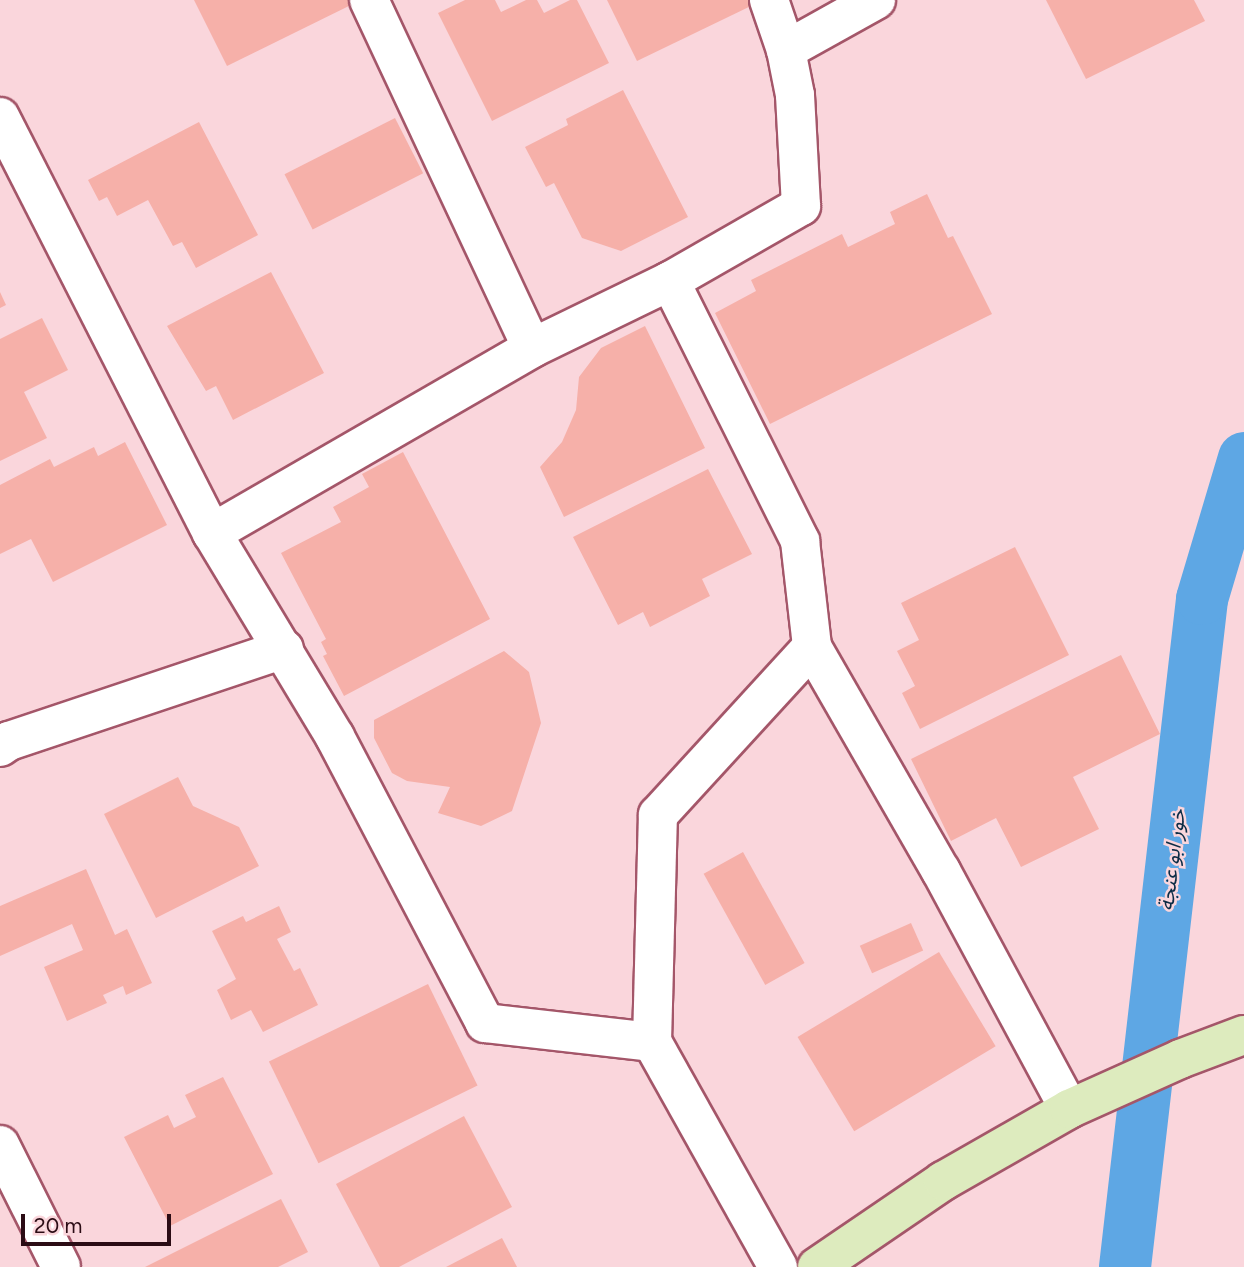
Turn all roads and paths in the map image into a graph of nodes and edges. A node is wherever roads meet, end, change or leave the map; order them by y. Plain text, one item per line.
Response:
1 (369, 0) edge
2 (769, 0) edge
3 (876, 0) edge
4 (786, 50) junction
5 (0, 117) edge
6 (670, 281) junction
7 (532, 348) junction
8 (212, 533) junction
9 (812, 647) junction
10 (284, 649) junction
11 (3, 737) edge
12 (1244, 1035) edge
13 (652, 1042) junction
14 (1074, 1107) junction
15 (0, 1145) edge
16 (61, 1267) edge
17 (778, 1267) edge
18 (817, 1267) edge

1 - 7 street
2 - 4 street
3 - 4 street
4 - 6 street
5 - 8 street
6 - 7 street
6 - 9 street
7 - 8 street
8 - 10 street
9 - 13 street
9 - 14 street
10 - 11 street
10 - 13 street
12 - 14 street
13 - 17 street
14 - 18 street
15 - 16 street

